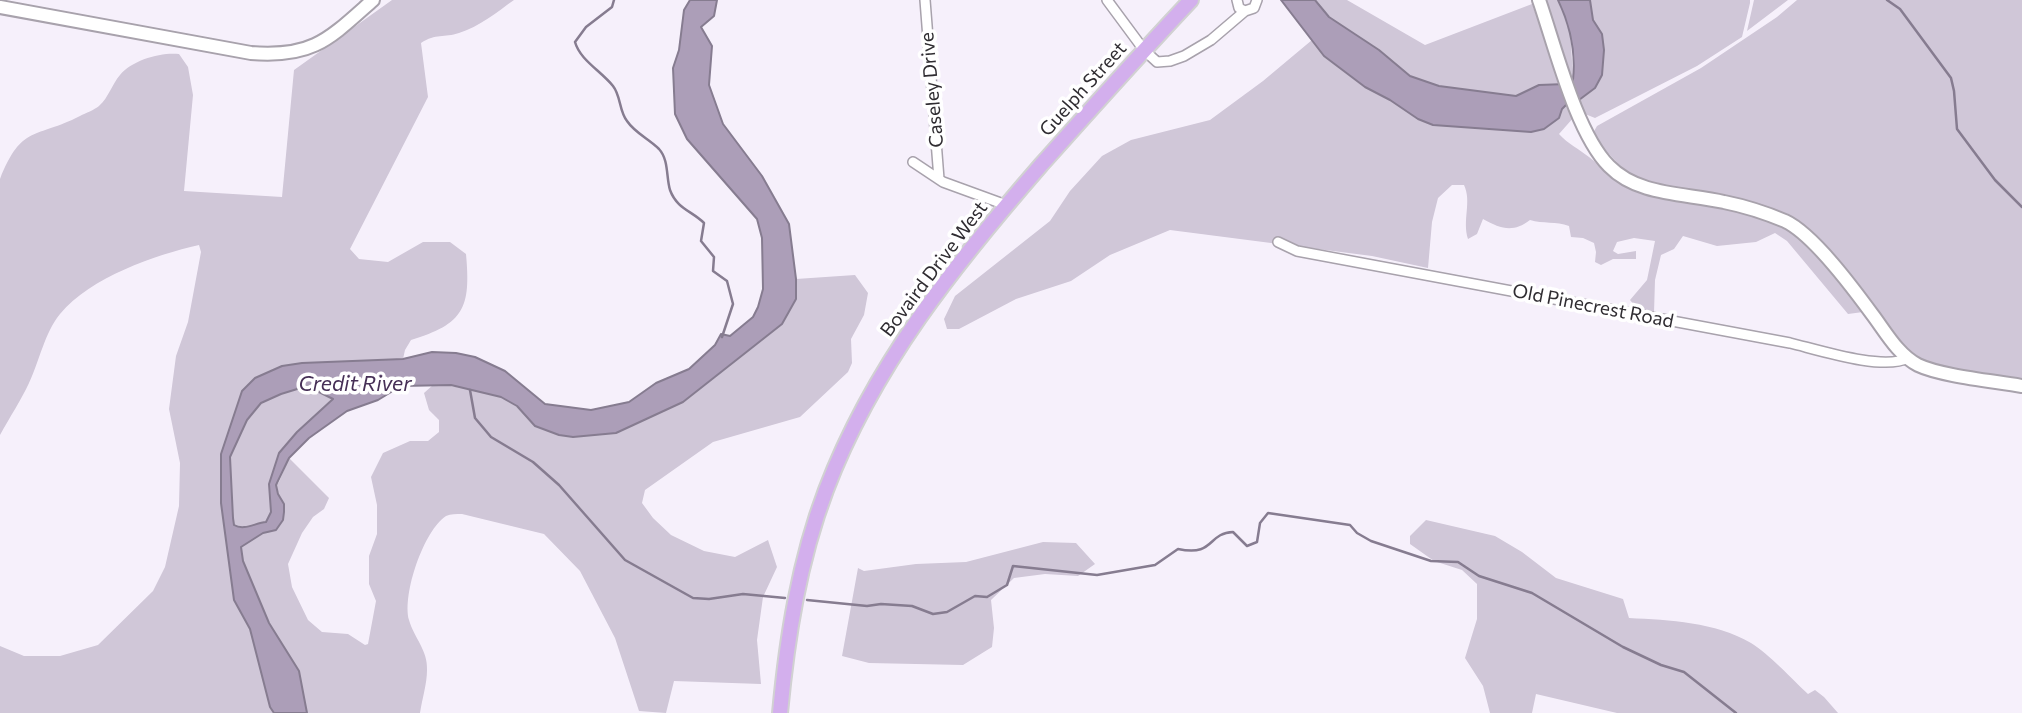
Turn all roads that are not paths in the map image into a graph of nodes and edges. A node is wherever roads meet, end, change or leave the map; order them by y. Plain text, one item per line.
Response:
1 (373, 0) edge
2 (925, 0) edge
3 (1107, 0) edge
4 (1191, 0) edge
5 (1237, 0) edge
6 (1257, 0) edge
7 (1539, 0) edge
8 (0, 6) edge
9 (1245, 11) junction
10 (1144, 50) junction
11 (913, 162) dead end
12 (939, 179) junction
13 (1006, 205) junction
14 (1278, 242) dead end
15 (1908, 358) junction
16 (2022, 386) edge
17 (780, 713) edge

1 - 8 main road
2 - 12 street, Caseley Drive
3 - 10 street
4 - 10 main road, Guelph Street
5 - 9 street
6 - 9 street
7 - 15 main road
9 - 10 street
10 - 13 main road, Guelph Street
11 - 12 street, Caseley Drive
12 - 13 street, Caseley Drive
13 - 17 main road, Bovaird Drive West
14 - 15 street, Old Pinecrest Road
15 - 16 main road

